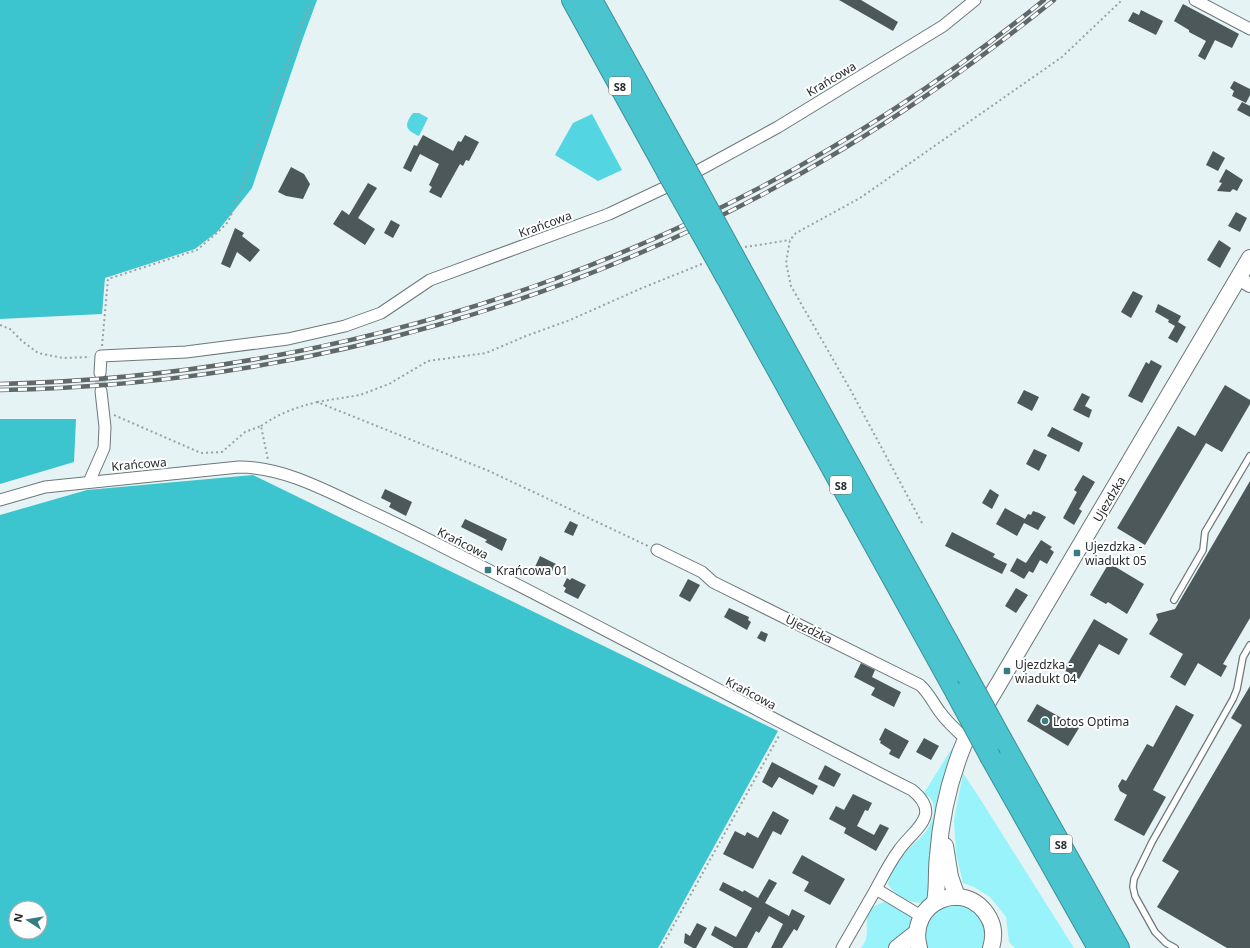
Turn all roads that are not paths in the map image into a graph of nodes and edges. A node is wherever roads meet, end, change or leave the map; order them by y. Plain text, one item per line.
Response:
1 (572, 0) edge
2 (592, 0) edge
3 (975, 0) edge
4 (1196, 0) edge
5 (1250, 29) edge
6 (675, 168) junction
7 (1250, 258) edge
8 (734, 273) junction
9 (1244, 282) edge
10 (100, 374) tunnel mouth
11 (101, 391) tunnel mouth
12 (1250, 456) edge
13 (89, 482) junction
14 (0, 500) edge
15 (657, 550) road end
16 (1174, 600) dead end
17 (1250, 644) edge
18 (966, 739) junction
19 (943, 818) junction
20 (876, 890) junction
21 (957, 897) junction
22 (936, 902) junction
23 (921, 916) junction
24 (917, 941) edge
25 (992, 947) edge
26 (842, 948) edge
27 (897, 948) edge
28 (1098, 948) edge
29 (1119, 948) edge
30 (1174, 948) edge

1 - 6 highway, S8
2 - 6 highway, S8
3 - 10 street, Krańcowa
4 - 5 street
6 - 8 highway, S8, bridge
7 - 9 main road, Ujezdzka
8 - 28 highway, S8, bridge
8 - 29 highway, S8, bridge
9 - 18 main road, Ujezdzka
11 - 13 street, Krańcowa
12 - 16 lane
13 - 14 street
13 - 20 street, Krańcowa
15 - 18 street, Ujezdzka
17 - 30 lane
18 - 19 main road, Ujezdzka
19 - 21 main road, Ujezdzka
19 - 22 main road, Ujezdzka
20 - 23 street
20 - 26 street
21 - 22 main road
21 - 25 main road
22 - 23 main road
23 - 24 main road
24 - 27 main road

